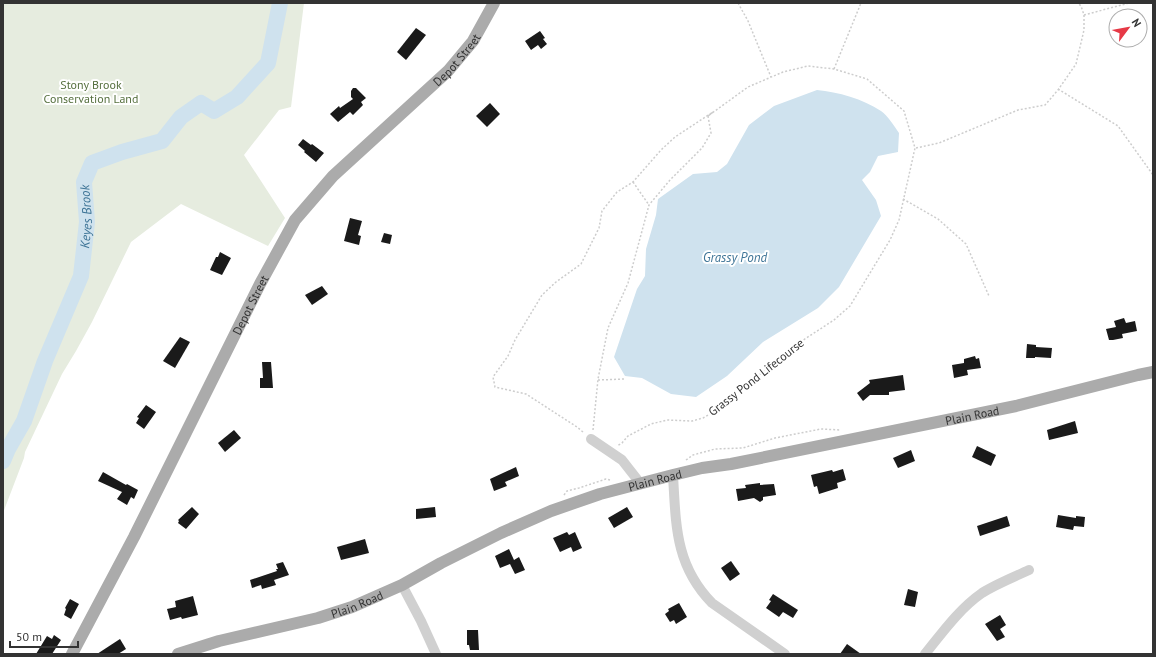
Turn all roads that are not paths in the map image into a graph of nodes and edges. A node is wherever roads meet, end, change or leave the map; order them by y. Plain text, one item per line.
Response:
1 (494, 3) edge
2 (1153, 372) edge
3 (591, 439) road end
4 (673, 475) junction
5 (640, 483) junction
6 (1029, 570) dead end
7 (402, 585) junction
8 (72, 654) edge
9 (178, 654) edge
10 (436, 654) edge
11 (785, 654) edge
12 (925, 654) edge

1 - 8 main road, Depot Street
2 - 4 main road, Plain Road
3 - 5 street
4 - 5 main road, Plain Road
4 - 11 street
5 - 7 main road, Plain Road
6 - 12 street
7 - 9 main road, Plain Road
7 - 10 street

